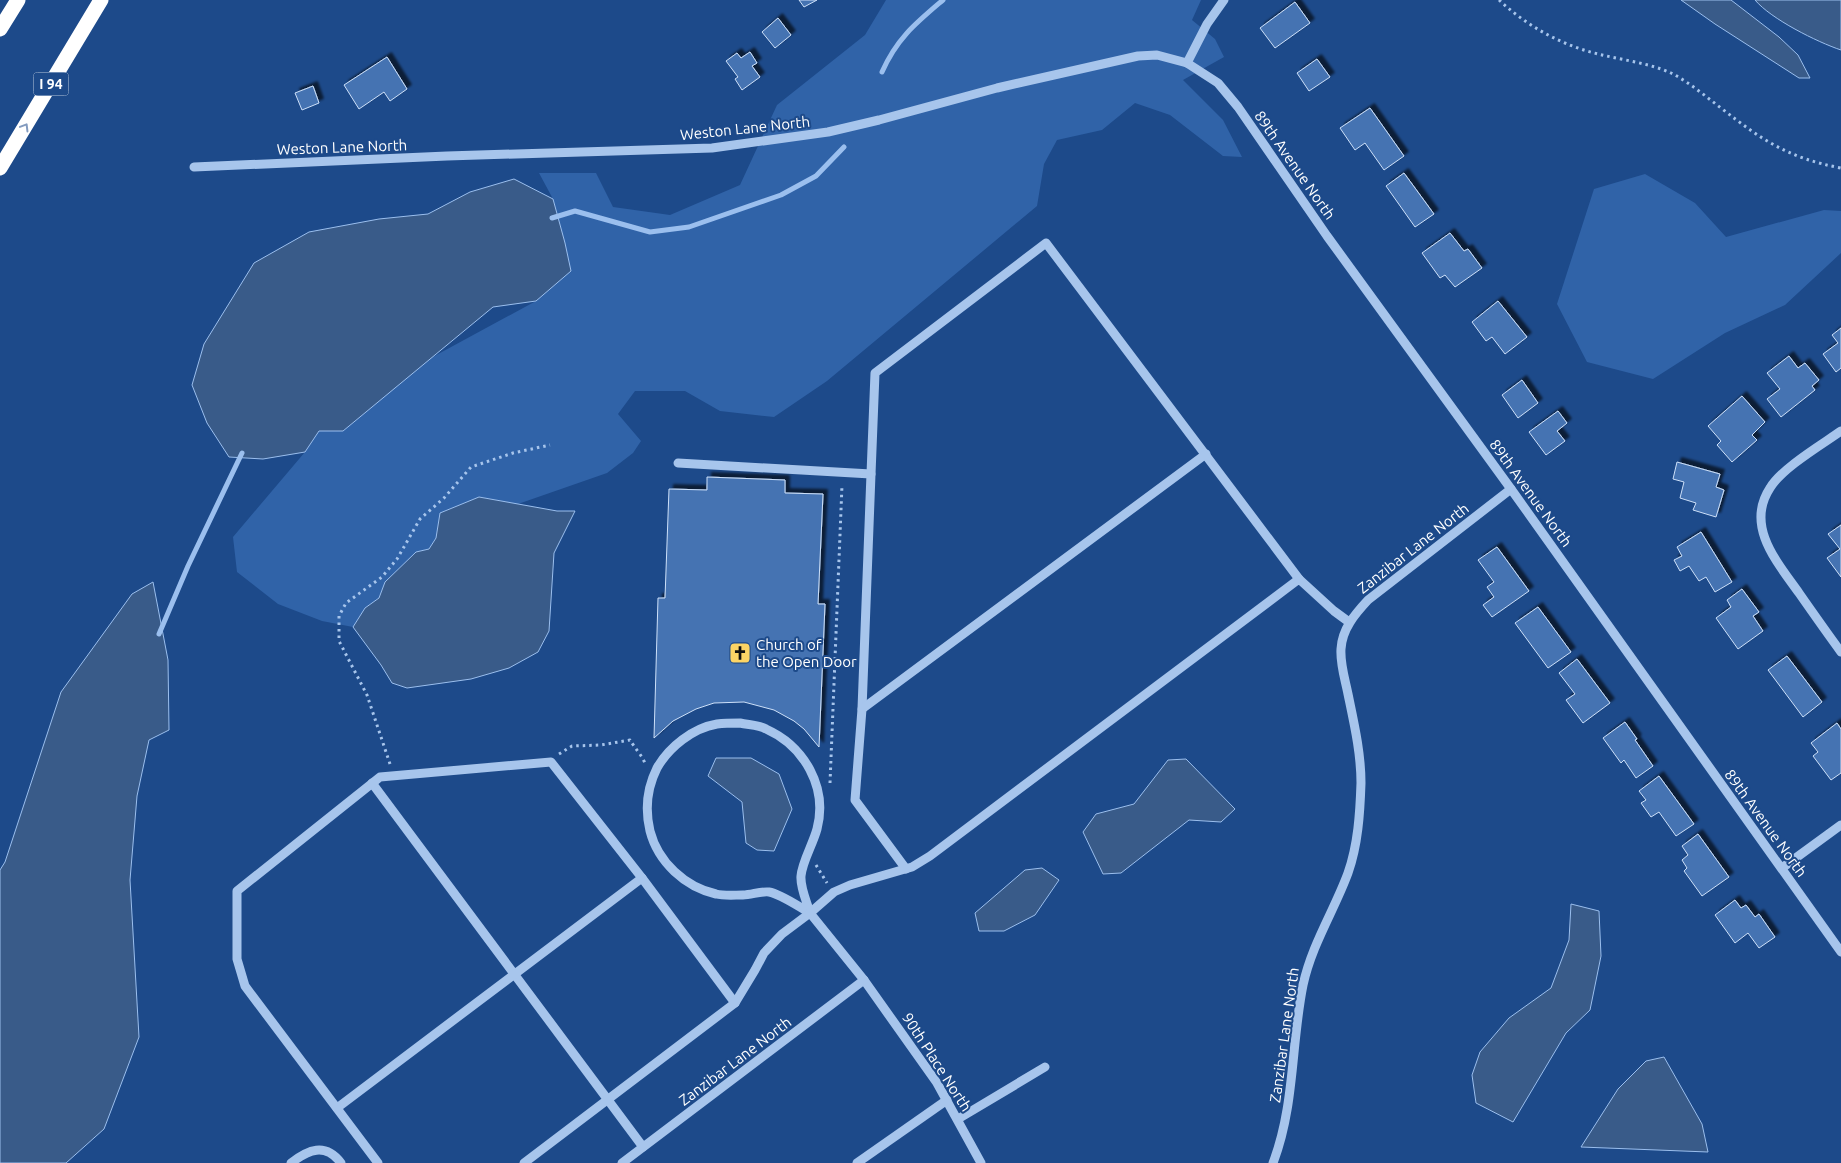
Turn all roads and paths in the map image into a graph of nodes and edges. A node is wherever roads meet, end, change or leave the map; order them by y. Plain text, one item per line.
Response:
1 (18, 0) edge
2 (102, 0) edge
3 (1224, 0) edge
4 (1499, 0) edge
5 (0, 29) edge
6 (1187, 63) junction
7 (194, 167) dead end
8 (0, 168) edge
9 (1841, 168) edge
10 (1841, 431) edge
11 (550, 445) dead end
12 (1206, 454) junction
13 (678, 463) dead end
14 (843, 472) junction
15 (871, 474) junction
16 (1511, 490) junction
17 (1299, 579) junction
18 (1349, 622) junction
19 (1841, 652) edge
20 (862, 709) junction
21 (551, 762) junction
22 (645, 766) dead end
23 (394, 776) junction
24 (372, 783) junction
25 (829, 789) dead end
26 (1841, 826) edge
27 (818, 857) dead end
28 (1782, 868) junction
29 (906, 869) junction
30 (642, 878) junction
31 (827, 884) dead end
32 (810, 913) junction
33 (1841, 952) edge
34 (514, 974) junction
35 (864, 980) junction
36 (735, 1003) junction
37 (1045, 1067) dead end
38 (608, 1099) junction
39 (947, 1100) junction
40 (337, 1108) junction
41 (958, 1119) junction
42 (643, 1147) junction
43 (291, 1163) edge
44 (342, 1163) edge
45 (378, 1163) edge
46 (524, 1163) edge
47 (622, 1163) edge
48 (857, 1163) edge
49 (981, 1163) edge
50 (1273, 1163) edge

1 - 5 highway
8 -> 2 highway, I 94
3 - 6 street
4 - 9 path
6 - 7 street, Weston Lane North
6 - 16 street, 89th Avenue North
10 - 19 street
11 - 23 path
12 - 15 street
12 - 17 street
12 - 20 street
13 - 14 street
14 - 15 street
14 - 25 path
15 - 20 street
16 - 18 street, Zanzibar Lane North
16 - 28 street, 89th Avenue North
17 - 18 street
17 - 29 street
18 - 50 street, Zanzibar Lane North
20 - 29 street
21 - 22 path
21 - 23 street
21 - 30 street
23 - 24 street
24 - 34 street
24 - 40 street
26 - 28 street
27 - 31 path
28 - 33 street, 89th Avenue North
29 - 32 street
30 - 34 street
30 - 36 street
32 - 32 street
32 - 35 street, 90th Place North
32 - 36 street
34 - 38 street
34 - 40 street
35 - 39 street, 90th Place North
35 - 42 street, Zanzibar Lane North
36 - 38 street
37 - 41 street
38 - 42 street
38 - 46 street
39 - 41 street, 90th Place North
39 - 48 street
40 - 45 street
41 - 49 street, 90th Place North
42 - 47 street, Zanzibar Lane North
43 - 44 street

